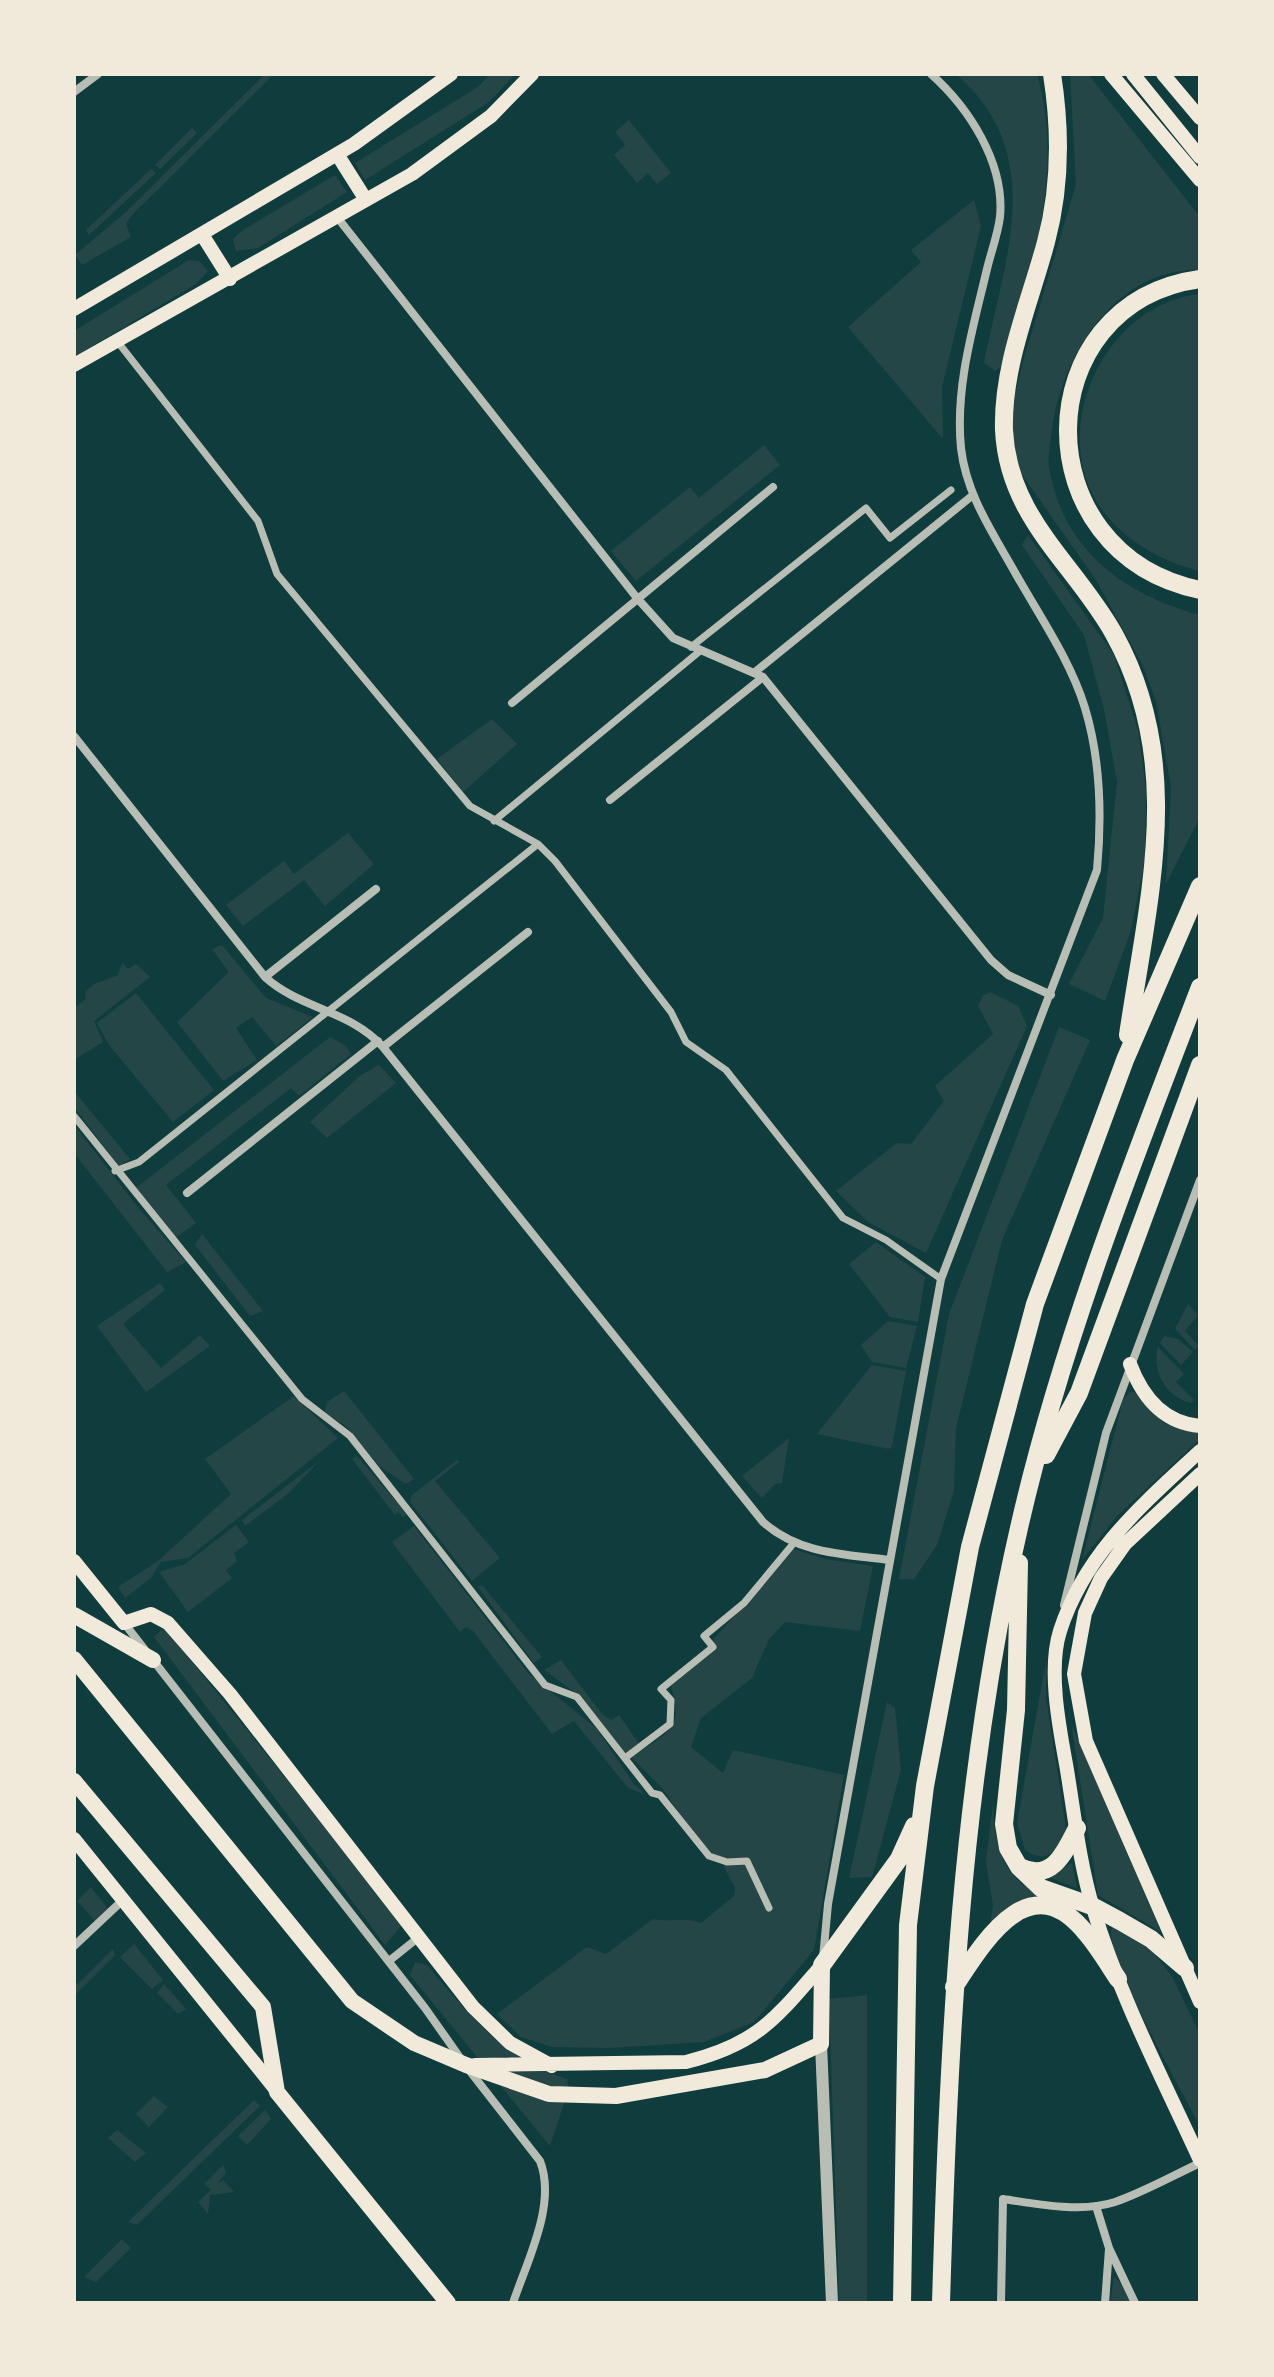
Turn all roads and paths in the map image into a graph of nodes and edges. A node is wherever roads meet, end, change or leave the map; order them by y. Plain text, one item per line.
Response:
1 (98, 74) edge
2 (451, 74) edge
3 (532, 74) edge
4 (931, 74) edge
5 (1052, 74) edge
6 (1111, 74) edge
7 (1133, 74) edge
8 (1163, 74) edge
9 (74, 92) edge
10 (1200, 118) edge
11 (337, 154) junction
12 (1200, 157) edge
13 (1200, 180) edge
14 (366, 200) junction
15 (337, 217) junction
16 (203, 236) junction
17 (230, 279) junction
18 (1200, 279) edge
19 (74, 309) edge
20 (116, 340) junction
21 (74, 365) edge
22 (773, 487) dead end
23 (951, 490) dead end
24 (973, 495) junction
25 (1200, 590) edge
26 (637, 598) junction
27 (696, 649) junction
28 (759, 674) junction
29 (512, 703) dead end
30 (74, 736) edge
31 (610, 800) dead end
32 (494, 821) junction
33 (538, 844) junction
34 (1200, 886) edge
35 (376, 889) dead end
36 (528, 932) dead end
37 (265, 977) junction
38 (1200, 987) edge
39 (1051, 995) junction
40 (329, 1010) junction
41 (381, 1044) junction
42 (1125, 1060) junction
43 (1200, 1065) edge
44 (74, 1116) edge
45 (115, 1171) junction
46 (1200, 1180) edge
47 (187, 1193) dead end
48 (941, 1279) junction
49 (1130, 1364) junction
50 (1200, 1426) edge
51 (1200, 1451) edge
52 (1200, 1474) edge
53 (1029, 1486) junction
54 (1019, 1526) junction
55 (793, 1544) junction
56 (889, 1560) junction
57 (74, 1561) edge
58 (74, 1615) edge
59 (124, 1623) junction
60 (1059, 1634) junction
61 (74, 1659) edge
62 (153, 1660) junction
63 (625, 1758) junction
64 (74, 1781) edge
65 (922, 1809) junction
66 (1077, 1828) junction
67 (74, 1839) edge
68 (1019, 1867) junction
69 (124, 1899) junction
70 (1092, 1906) junction
71 (769, 1908) dead end
72 (419, 1937) junction
73 (74, 1946) edge
74 (389, 1961) junction
75 (822, 1965) junction
76 (1185, 1968) junction
77 (1118, 1979) junction
78 (952, 1989) junction
79 (1200, 2002) edge
80 (821, 2044) junction
81 (466, 2065) junction
82 (552, 2066) junction
83 (277, 2092) junction
84 (1200, 2161) edge
85 (1096, 2206) junction
86 (1109, 2248) junction
87 (448, 2303) edge
88 (513, 2303) edge
89 (832, 2303) edge
90 (902, 2303) edge
91 (941, 2303) edge
92 (1001, 2303) edge
93 (1105, 2303) edge
94 (1135, 2303) edge

1 - 9 street
2 - 11 main road
3 - 14 main road
4 - 24 street
5 - 42 highway
6 - 13 main road
7 - 12 main road
8 - 10 main road
11 - 14 main road
11 - 16 main road
14 - 15 main road
15 - 17 main road
15 - 26 street
16 - 17 main road
16 - 19 main road
17 - 20 main road
18 - 25 highway
20 - 21 main road
20 - 32 street
22 - 26 street
23 - 27 street
24 - 28 street
24 - 39 street
26 - 27 street
26 - 29 street
27 - 28 street
27 - 32 street
28 - 31 street
28 - 39 street
30 - 37 street
32 - 33 street
33 - 40 street
33 - 48 street
34 - 42 highway
35 - 37 street
36 - 41 street
37 - 40 street
38 - 53 highway
39 - 48 street
40 - 41 street
40 - 45 street
41 - 47 street
41 - 55 street
42 - 65 highway
43 - 53 highway
44 - 45 street
45 - 63 street
46 - 49 street
48 - 56 street
49 - 50 main road
49 - 60 street
51 - 60 main road
52 - 76 main road
53 - 54 highway
54 - 68 highway
54 - 78 highway
55 - 56 street
55 - 63 street
56 - 75 street
57 - 59 main road
58 - 62 highway
59 - 62 street
59 - 72 main road
60 - 66 main road
61 - 81 highway
62 - 74 street
63 - 71 street
64 - 83 highway
65 - 75 highway
65 - 90 highway
66 - 68 highway
66 - 70 main road
67 - 69 main road
68 - 70 highway
69 - 73 street
69 - 83 main road
70 - 76 highway
70 - 77 main road
72 - 74 street
72 - 82 main road
74 - 81 street
75 - 80 highway
75 - 82 main road
76 - 79 main road
77 - 78 highway
77 - 84 main road
78 - 91 highway
80 - 81 highway
80 - 89 street
81 - 82 main road
81 - 88 street
83 - 87 highway
84 - 85 street
85 - 86 street
85 - 92 street
86 - 93 street
86 - 94 street

